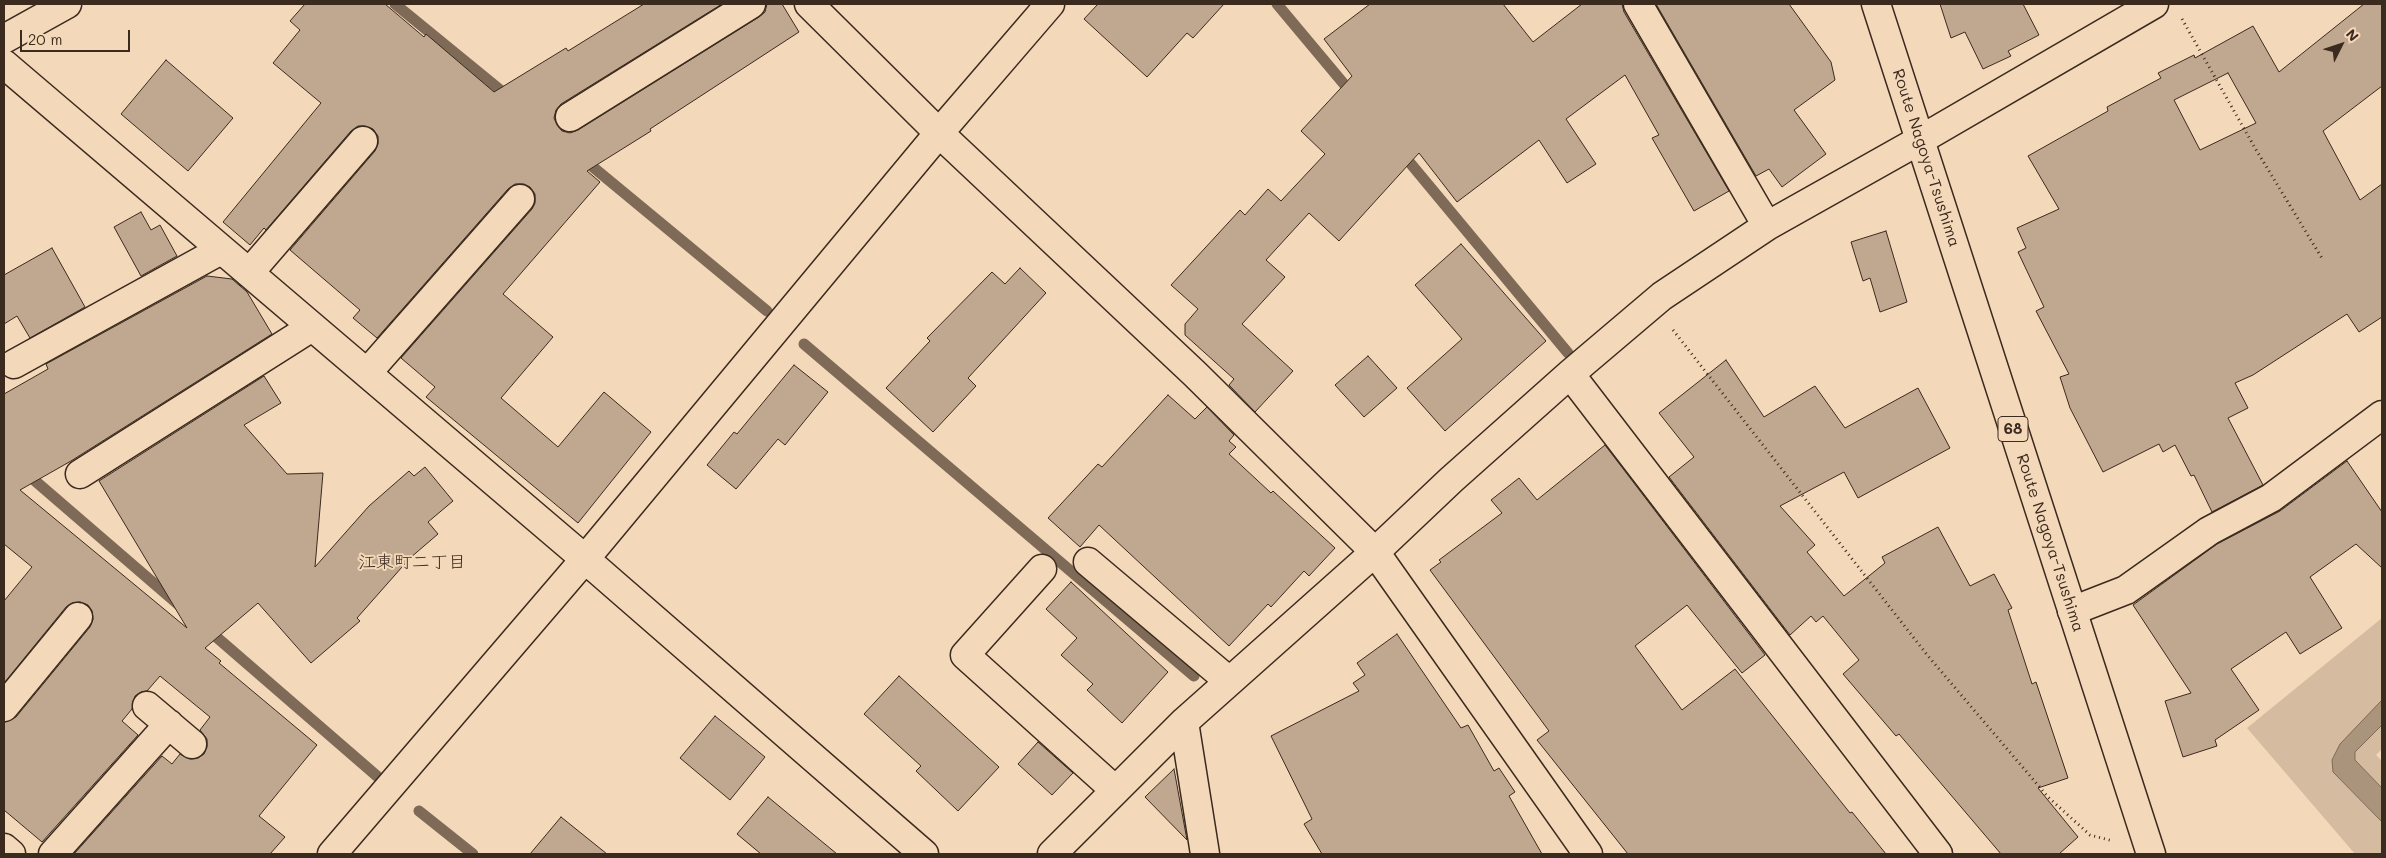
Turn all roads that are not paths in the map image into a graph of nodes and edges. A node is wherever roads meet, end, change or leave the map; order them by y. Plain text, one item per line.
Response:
1 (66, 4) edge
2 (751, 4) edge
3 (809, 4) edge
4 (1050, 4) edge
5 (1638, 4) edge
6 (1876, 4) edge
7 (2166, 8) edge
8 (4, 39) edge
9 (4, 64) edge
10 (570, 117) dead end
11 (939, 133) junction
12 (1920, 140) junction
13 (364, 141) dead end
14 (520, 199) dead end
15 (1766, 226) junction
16 (221, 250) junction
17 (249, 273) junction
18 (312, 327) junction
19 (14, 364) dead end
20 (367, 373) junction
21 (1570, 374) junction
22 (2382, 415) edge
23 (80, 474) dead end
24 (1375, 552) junction
25 (584, 559) junction
26 (1088, 562) dead end
27 (1042, 569) dead end
28 (2072, 611) junction
29 (78, 617) dead end
30 (1229, 681) junction
31 (4, 706) edge
32 (148, 706) dead end
33 (1184, 722) junction
34 (168, 724) junction
35 (192, 744) dead end
36 (1115, 790) junction
37 (4, 848) edge
38 (2150, 852) edge
39 (11, 854) edge
40 (53, 854) edge
41 (332, 854) edge
42 (924, 854) edge
43 (1052, 854) edge
44 (1205, 854) edge
45 (1588, 854) edge
46 (1938, 854) edge

1 - 8 main road
2 - 10 main road
3 - 11 main road
4 - 11 main road
5 - 15 main road
6 - 12 main road, Route Nagoya-Tsushima / 68
7 - 12 main road
9 - 16 main road
11 - 24 main road
11 - 25 main road
12 - 15 main road
12 - 28 main road, Route Nagoya-Tsushima / 68
13 - 17 main road
14 - 20 main road
15 - 21 main road
16 - 17 main road
16 - 19 main road
17 - 18 main road
18 - 20 main road
18 - 23 main road
20 - 25 main road
21 - 24 main road
21 - 46 main road
22 - 28 main road
24 - 30 main road
24 - 45 main road
25 - 41 main road
25 - 42 main road
26 - 30 main road
27 - 36 main road
28 - 38 main road, Route Nagoya-Tsushima / 68
29 - 31 main road
30 - 33 main road
32 - 34 main road
33 - 36 main road
33 - 44 main road
34 - 35 main road
34 - 40 main road
36 - 43 main road
37 - 39 main road

